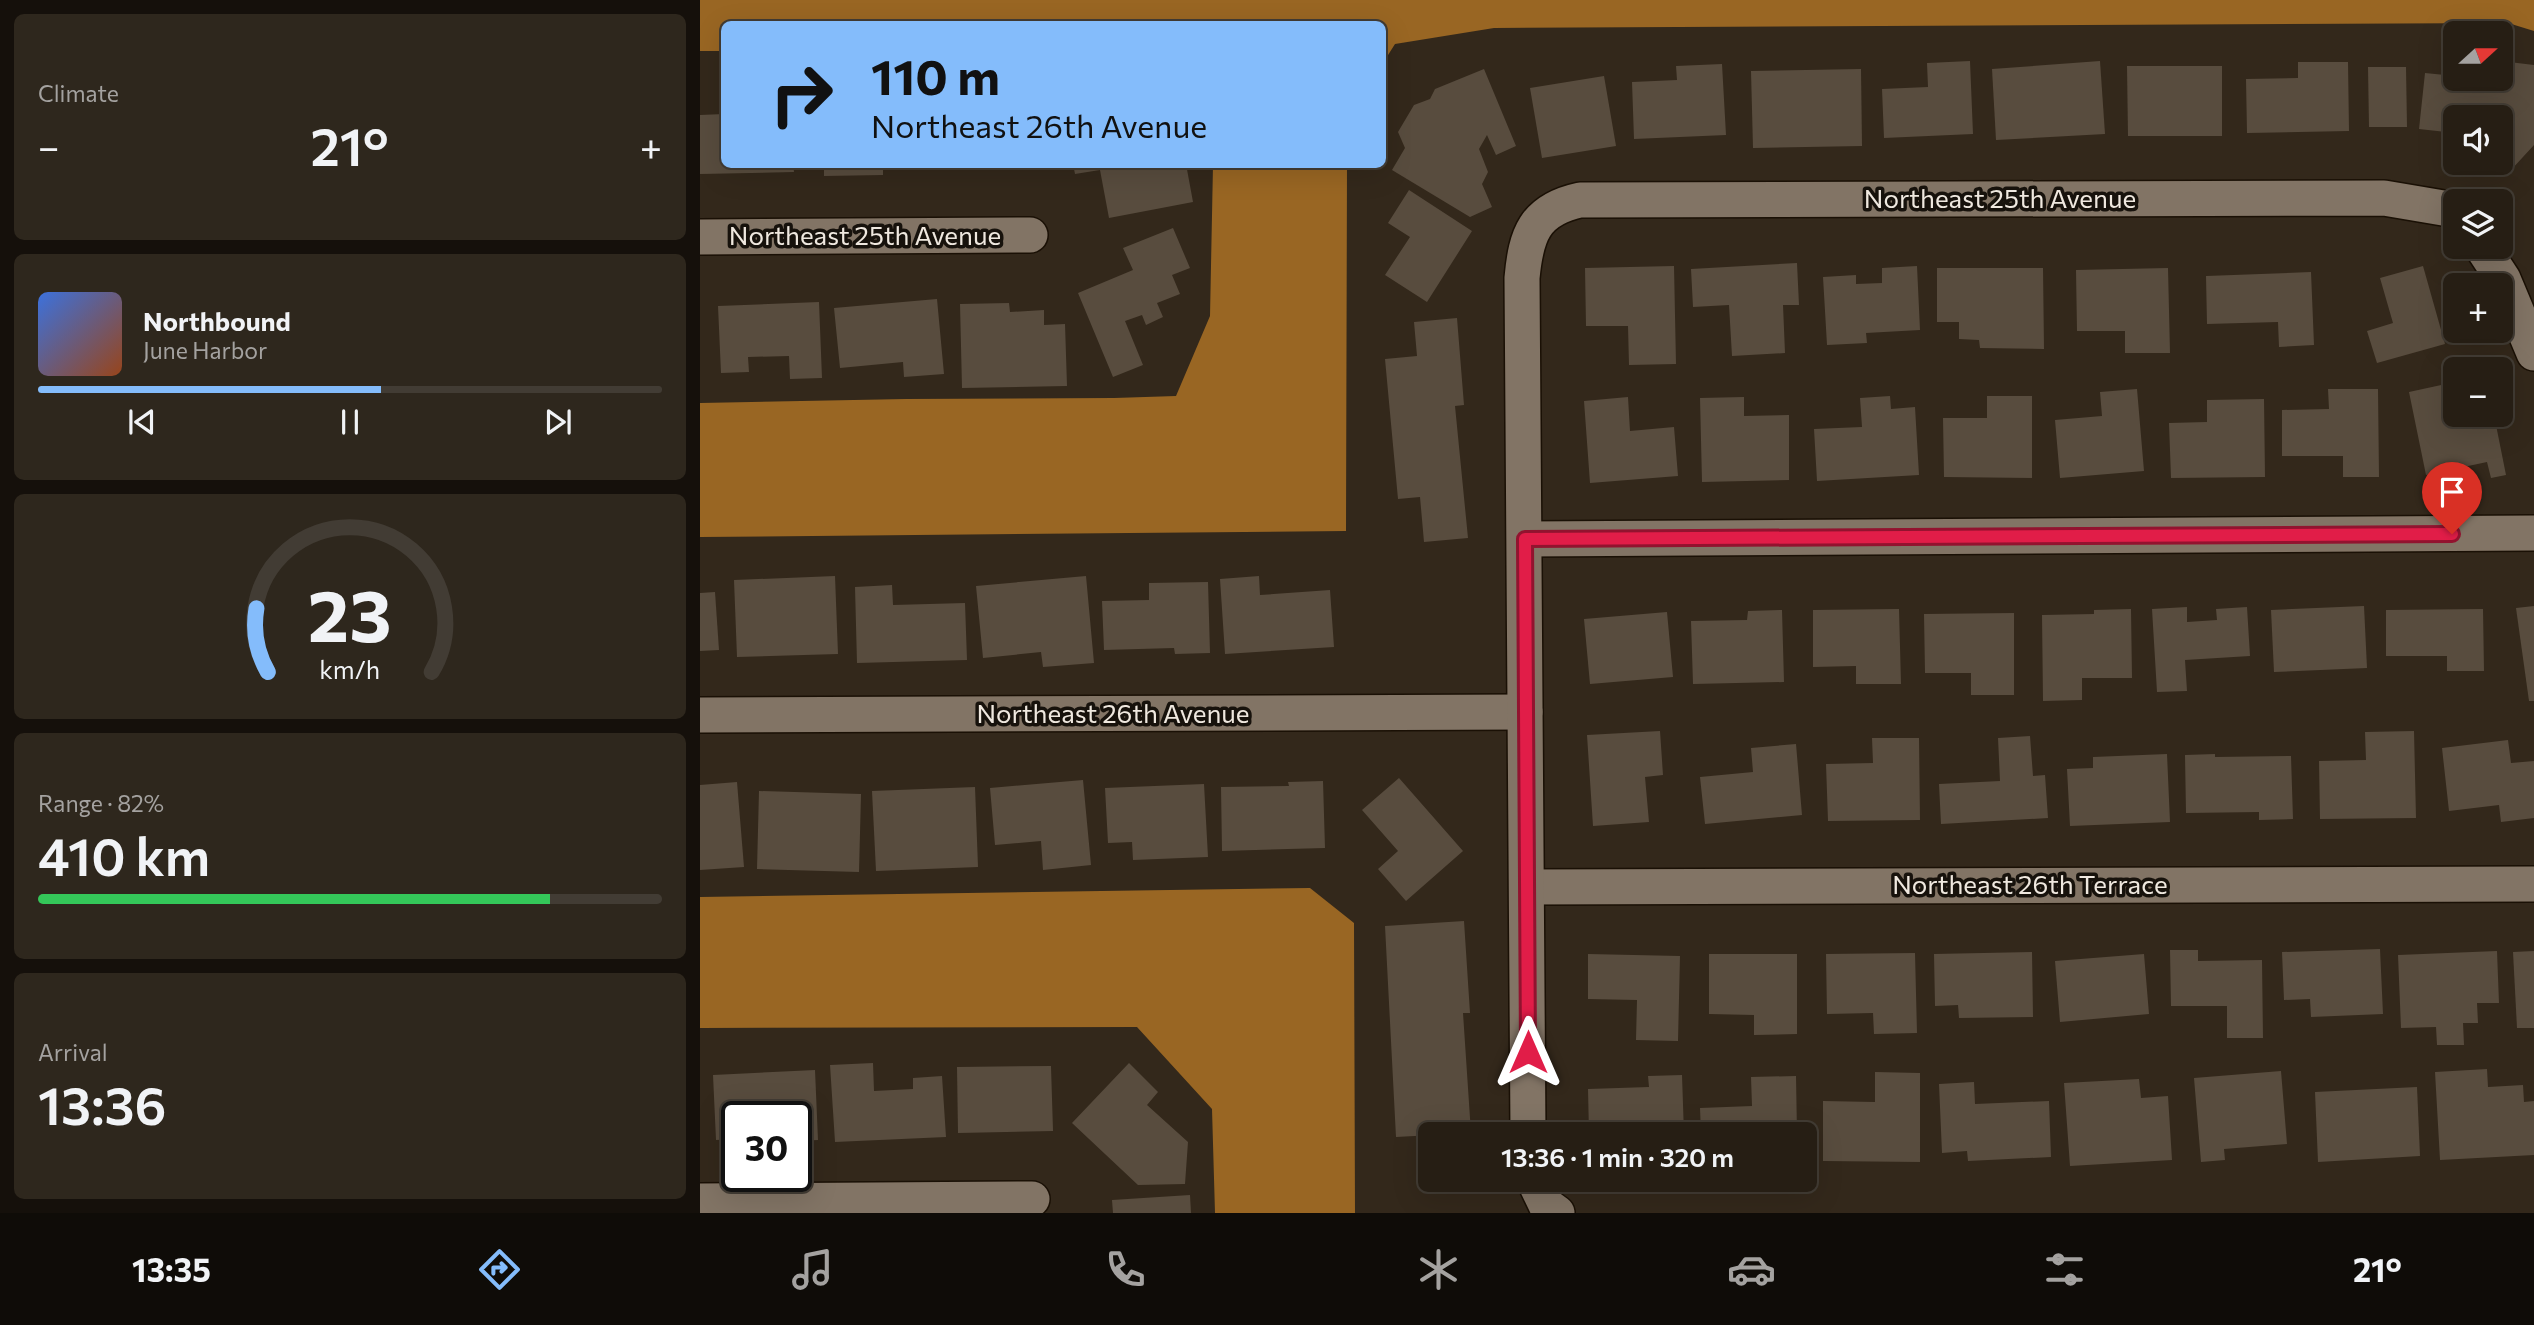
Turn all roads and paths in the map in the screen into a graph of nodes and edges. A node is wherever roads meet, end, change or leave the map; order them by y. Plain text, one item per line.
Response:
1 (2443, 208) edge
2 (1030, 235) dead end
3 (700, 237) edge
4 (2490, 259) edge
5 (2534, 353) edge
6 (2534, 533) edge
7 (1525, 539) junction
8 (1525, 712) junction
9 (700, 715) edge
10 (2534, 884) edge
11 (1527, 887) junction
12 (1528, 1122) edge
13 (1032, 1199) dead end
14 (700, 1200) edge

1 - 7 street, Northeast 25th Avenue
2 - 3 street, Northeast 25th Avenue
4 - 5 street
6 - 7 street
7 - 8 street
8 - 9 street, Northeast 26th Avenue
8 - 11 street
10 - 11 street, Northeast 26th Terrace
11 - 12 street
13 - 14 street

